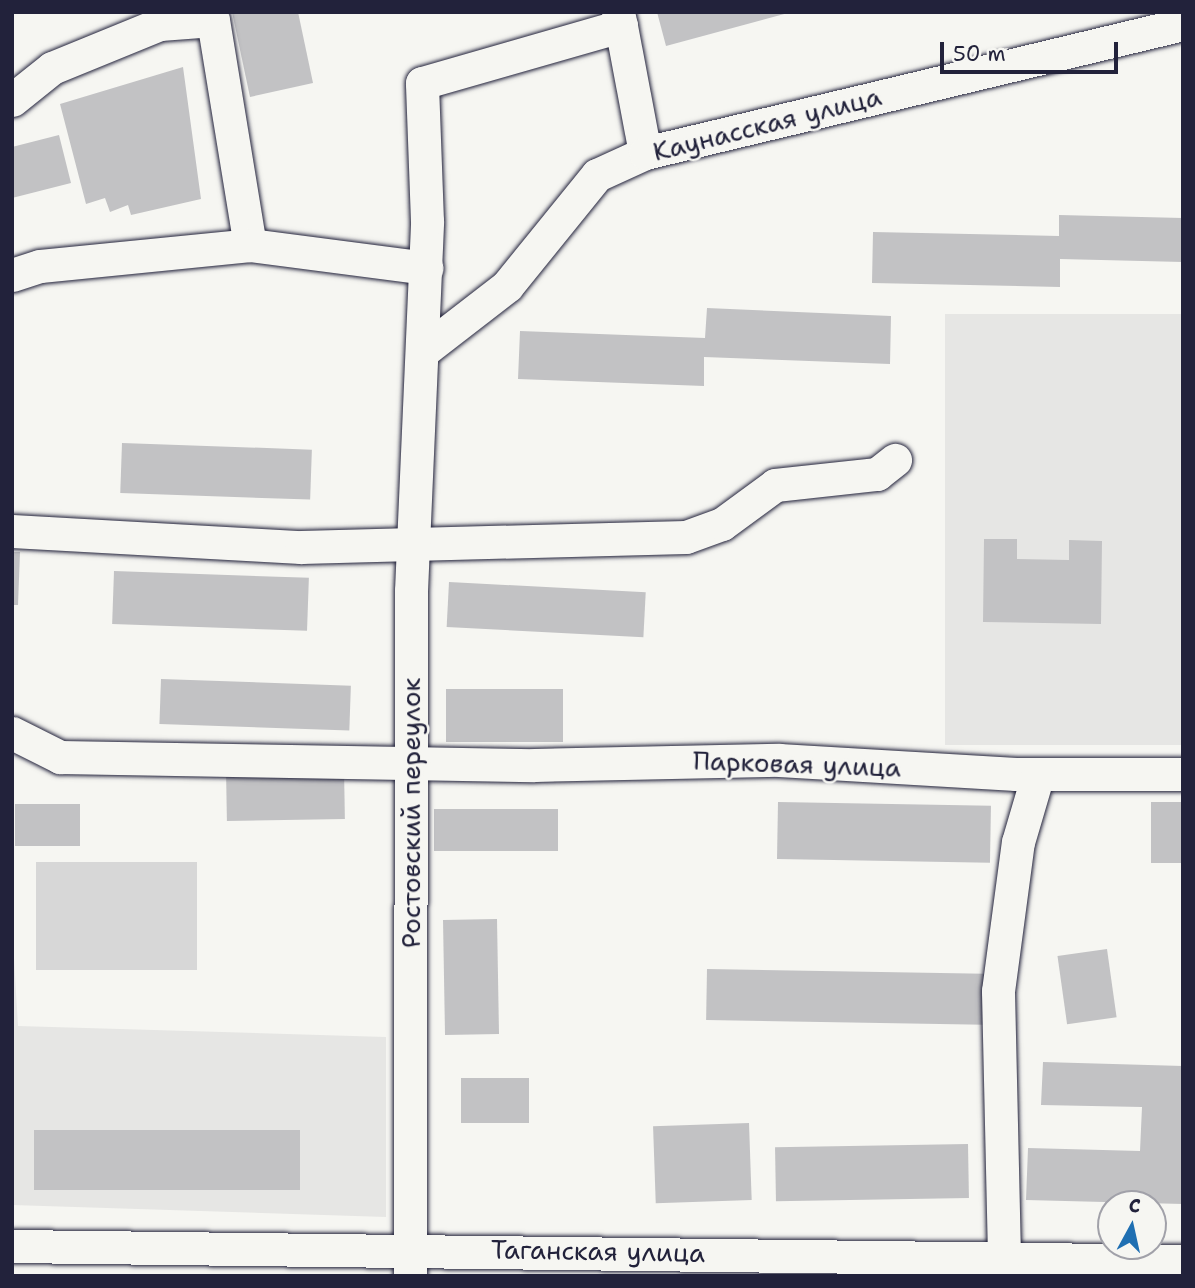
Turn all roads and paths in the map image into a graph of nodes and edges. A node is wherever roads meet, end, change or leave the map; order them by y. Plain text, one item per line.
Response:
1 (155, 18) edge
2 (619, 19) edge
3 (1183, 24) edge
4 (12, 100) edge
5 (645, 153) junction
6 (250, 245) junction
7 (427, 268) junction
8 (12, 275) edge
9 (423, 351) junction
10 (895, 460) dead end
11 (12, 531) edge
12 (414, 548) junction
13 (12, 733) edge
14 (411, 760) junction
15 (1038, 774) junction
16 (1183, 774) edge
17 (12, 1246) edge
18 (1004, 1256) junction
19 (1183, 1261) edge
20 (410, 1262) edge

1 - 4 street
1 - 6 street
2 - 5 street
2 - 7 street, Ростовский переулок
3 - 5 street, Каунасская улица
5 - 9 street, Каунасская улица
6 - 7 street
6 - 8 street
7 - 9 street, Ростовский переулок
9 - 12 street, Ростовский переулок
10 - 12 street
11 - 12 street
12 - 14 street, Ростовский переулок
13 - 14 street, Парковая улица
14 - 15 street, Парковая улица
14 - 20 street, Ростовский переулок
15 - 16 street, Парковая улица
15 - 18 street
17 - 20 street, Таганская улица
18 - 19 street, Таганская улица
18 - 20 street, Таганская улица

